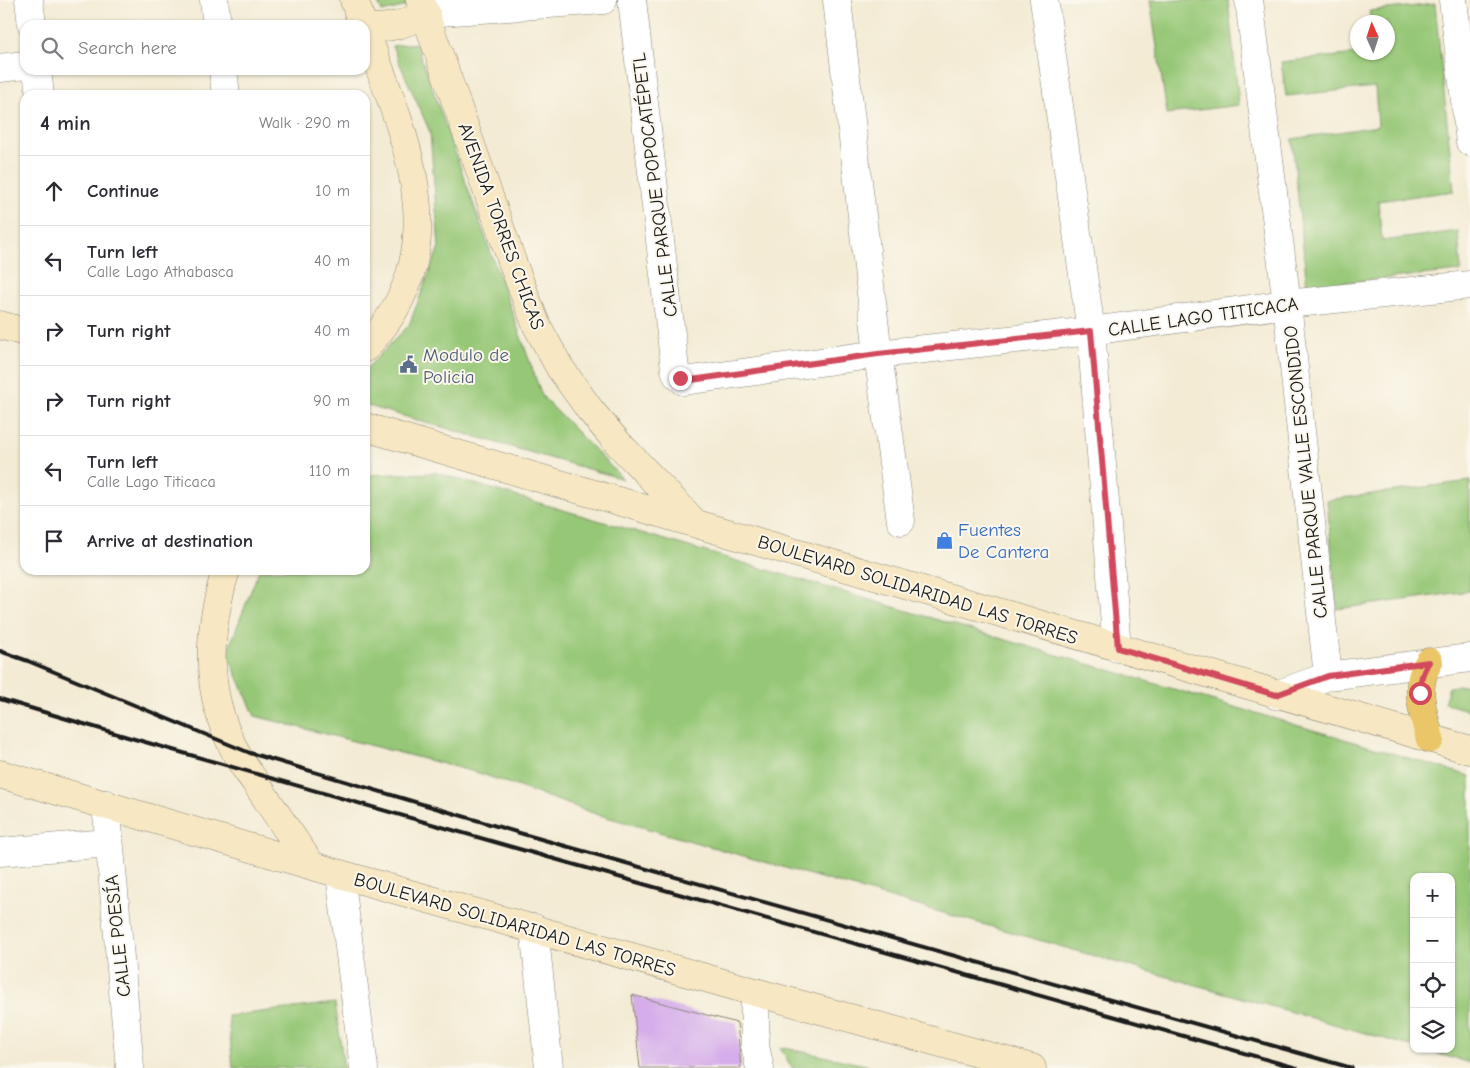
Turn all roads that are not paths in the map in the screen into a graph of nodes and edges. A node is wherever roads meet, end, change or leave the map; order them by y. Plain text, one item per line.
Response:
1 (29, 0) edge
2 (214, 0) edge
3 (354, 0) edge
4 (603, 0) edge
5 (632, 0) edge
6 (837, 0) edge
7 (1044, 0) edge
8 (1249, 0) edge
9 (1453, 0) edge
10 (423, 7) edge
11 (31, 20) edge
12 (216, 20) edge
13 (361, 20) edge
14 (370, 27) edge
15 (370, 43) edge
16 (20, 66) edge
17 (0, 68) edge
18 (38, 75) edge
19 (224, 75) edge
20 (39, 90) edge
21 (225, 90) edge
22 (1470, 142) edge
23 (1470, 285) edge
24 (1287, 304) junction
25 (0, 325) edge
26 (20, 331) edge
27 (1091, 331) junction
28 (370, 343) edge
29 (878, 354) junction
30 (675, 369) joint
31 (370, 429) edge
32 (901, 521) dead end
33 (695, 523) junction
34 (224, 575) edge
35 (1118, 648) junction
36 (1470, 658) edge
37 (1429, 662) junction
38 (1328, 676) junction
39 (1276, 695) junction
40 (1430, 739) junction
41 (1470, 750) edge
42 (0, 774) edge
43 (106, 804) junction
44 (108, 842) junction
45 (0, 852) edge
46 (311, 865) junction
47 (340, 874) junction
48 (534, 928) junction
49 (755, 992) junction
50 (130, 1068) edge
51 (364, 1068) edge
52 (549, 1068) edge
53 (760, 1068) edge
54 (1032, 1068) edge

1 - 11 street
2 - 12 street
3 - 13 main road
4 - 10 street
5 - 30 street, CALLE PARQUE POPOCATÉPETL
6 - 29 street
7 - 27 street
8 - 24 street, CALLE PARQUE VALLE ESCONDIDO
9 - 22 street
10 - 14 main road
10 - 33 main road, AVENIDA TORRES CHICAS
15 - 28 main road
16 - 17 street
18 - 20 street
19 - 21 street
23 - 24 street, CALLE LAGO TITICACA
24 - 27 street, CALLE LAGO TITICACA
24 - 38 street, CALLE PARQUE VALLE ESCONDIDO
25 - 26 main road
27 - 29 street, CALLE LAGO TITICACA
27 - 35 street
29 - 30 street, CALLE LAGO TITICACA
29 - 32 street
31 - 33 main road, BOULEVARD SOLIDARIDAD LAS TORRES
33 - 35 main road, BOULEVARD SOLIDARIDAD LAS TORRES
34 - 46 main road
35 - 39 main road, BOULEVARD SOLIDARIDAD LAS TORRES
36 - 37 street
37 - 38 street
37 - 40 main road
38 - 39 street
39 - 40 main road, BOULEVARD SOLIDARIDAD LAS TORRES
40 - 41 main road, BOULEVARD SOLIDARIDAD LAS TORRES
42 - 43 main road, BOULEVARD SOLIDARIDAD LAS TORRES
43 - 44 street, CALLE POESÍA
43 - 46 main road, BOULEVARD SOLIDARIDAD LAS TORRES
44 - 45 street
44 - 50 street, CALLE POESÍA
46 - 47 main road, BOULEVARD SOLIDARIDAD LAS TORRES
47 - 48 main road, BOULEVARD SOLIDARIDAD LAS TORRES
47 - 51 street
48 - 49 main road, BOULEVARD SOLIDARIDAD LAS TORRES
48 - 52 street
49 - 53 street
49 - 54 main road, BOULEVARD SOLIDARIDAD LAS TORRES

